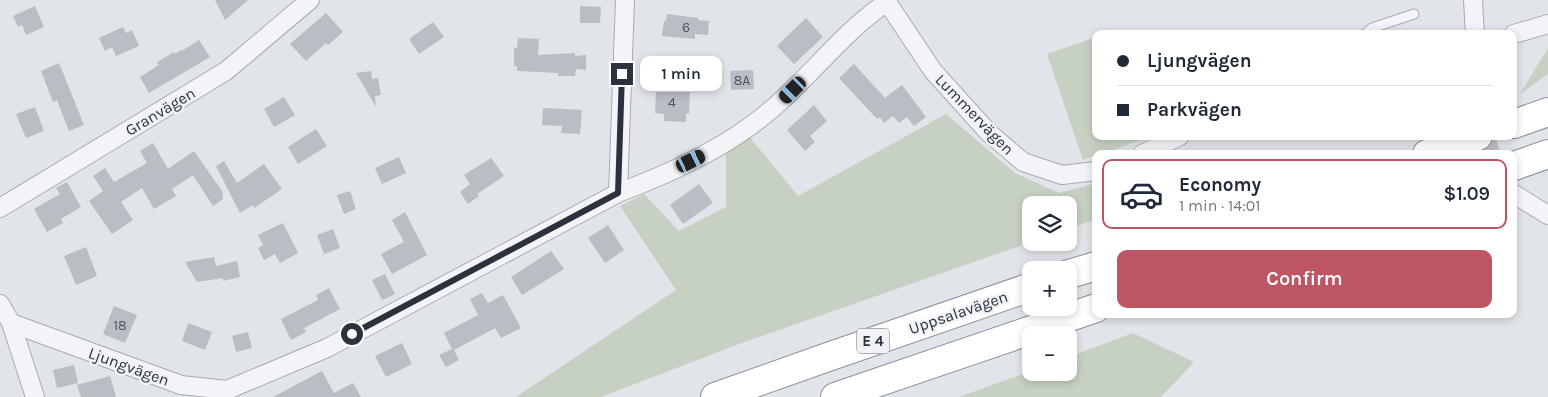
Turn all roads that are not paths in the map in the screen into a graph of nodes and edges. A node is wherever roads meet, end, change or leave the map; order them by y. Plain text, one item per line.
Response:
1 (310, 0) edge
2 (625, 0) edge
3 (1473, 0) edge
4 (888, 1) edge
5 (1414, 14) dead end
6 (1548, 24) edge
7 (1370, 30) edge
8 (1475, 30) edge
9 (1517, 33) edge
10 (1548, 112) edge
11 (1517, 123) edge
12 (1172, 140) edge
13 (1467, 140) edge
14 (1150, 150) edge
15 (1438, 150) edge
16 (1548, 154) edge
17 (1517, 165) edge
18 (1092, 171) edge
19 (618, 193) junction
20 (1517, 196) edge
21 (0, 208) edge
22 (1548, 215) edge
23 (1092, 267) edge
24 (1077, 272) edge
25 (1022, 290) edge
26 (0, 304) edge
27 (1092, 309) edge
28 (11, 323) junction
29 (34, 397) edge
30 (715, 397) edge
31 (835, 397) edge

1 - 21 street, Granvägen
2 - 19 street
3 - 8 street
4 - 18 street, Lummervägen
4 - 19 street, Ljungvägen
5 - 7 lane
6 - 9 street
10 - 11 highway
12 - 14 street
13 - 15 highway
16 - 17 highway
19 - 28 street, Ljungvägen
20 - 22 street
23 - 24 highway
25 - 30 highway, Uppsalavägen / E 4
26 - 28 street
27 - 31 highway, E 4
28 - 29 street

